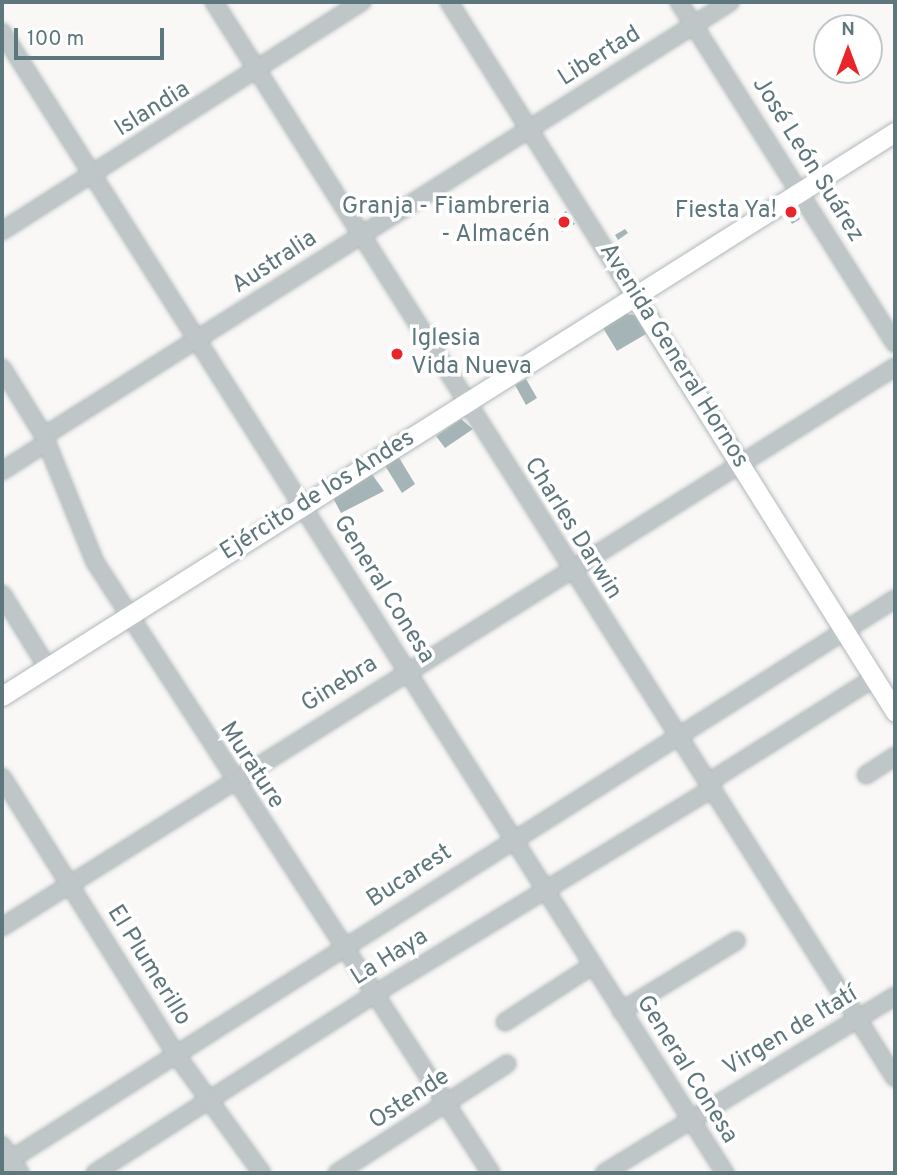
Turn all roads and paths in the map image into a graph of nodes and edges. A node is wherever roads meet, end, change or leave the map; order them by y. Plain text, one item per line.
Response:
1 (214, 2) edge
2 (362, 2) edge
3 (449, 2) edge
4 (679, 2) edge
5 (730, 2) edge
6 (694, 25) junction
7 (2, 32) edge
8 (258, 71) junction
9 (530, 128) junction
10 (895, 132) edge
11 (92, 175) junction
12 (801, 190) junction
13 (2, 231) edge
14 (360, 235) junction
15 (635, 297) junction
16 (197, 341) junction
17 (895, 344) edge
18 (895, 367) edge
19 (2, 368) edge
20 (467, 402) junction
21 (45, 440) junction
22 (741, 464) junction
23 (2, 471) edge
24 (303, 505) junction
25 (569, 567) junction
26 (2, 594) edge
27 (895, 599) edge
28 (130, 617) junction
29 (845, 631) junction
30 (47, 667) junction
31 (406, 671) junction
32 (874, 678) junction
33 (2, 696) edge
34 (895, 712) edge
35 (677, 734) junction
36 (895, 756) edge
37 (866, 775) dead end
38 (2, 777) edge
39 (231, 779) junction
40 (711, 785) junction
41 (513, 838) junction
42 (69, 884) junction
43 (546, 889) junction
44 (2, 927) edge
45 (736, 941) dead end
46 (345, 946) junction
47 (593, 965) junction
48 (376, 993) junction
49 (895, 996) edge
50 (621, 1011) junction
51 (859, 1018) junction
52 (505, 1022) dead end
53 (176, 1054) junction
54 (507, 1064) dead end
55 (895, 1078) edge
56 (211, 1101) junction
57 (447, 1104) junction
58 (691, 1120) junction
59 (2, 1145) edge
60 (6, 1162) edge
61 (20, 1173) edge
62 (95, 1173) edge
63 (262, 1173) edge
64 (337, 1173) edge
65 (491, 1173) edge
66 (604, 1173) edge
67 (725, 1173) edge

1 - 8 street, Charles Darwin
2 - 8 street, Islandia
3 - 9 street, Avenida General Hornos
4 - 6 street, José León Suárez
5 - 6 street, Libertad
6 - 9 street, Libertad
6 - 12 street, José León Suárez
7 - 11 street, General Conesa
8 - 11 street, Islandia
8 - 14 street, Charles Darwin
9 - 14 street, Australia
9 - 15 street, Avenida General Hornos
10 - 12 main road, Ejército de los Andes
11 - 13 street, Islandia
11 - 16 street, General Conesa
12 - 15 main road, Ejército de los Andes
12 - 17 street, José León Suárez
14 - 16 street, Australia
14 - 20 street, Charles Darwin
15 - 20 main road, Ejército de los Andes
15 - 22 main road, Avenida General Hornos
16 - 21 street, Australia
16 - 24 street, General Conesa
18 - 22 street, Ginebra
19 - 21 street, Murature
20 - 24 main road, Ejército de los Andes
20 - 25 street, Charles Darwin
21 - 23 street, Australia
21 - 28 street, Murature
22 - 25 street, Ginebra
22 - 29 main road, Avenida General Hornos
24 - 28 main road, Ejército de los Andes
24 - 31 street, General Conesa
25 - 31 street, Ginebra
25 - 35 street, Charles Darwin
26 - 30 street
27 - 29 street, Bucarest
28 - 30 main road, Ejército de los Andes
28 - 39 street, Murature
29 - 32 main road, Avenida General Hornos
29 - 35 street, Bucarest
30 - 33 main road, Ejército de los Andes
31 - 39 street, Ginebra
31 - 41 street, General Conesa
32 - 34 main road, Avenida General Hornos
32 - 40 street, La Haya
35 - 40 street, Charles Darwin
35 - 41 street, Bucarest
36 - 37 street
38 - 42 street, El Plumerillo
39 - 42 street, Ginebra
39 - 46 street, Murature
40 - 43 street, La Haya
40 - 51 street, Charles Darwin
41 - 43 street, General Conesa
41 - 46 street, Bucarest
42 - 44 street, Ginebra
42 - 53 street, El Plumerillo
43 - 47 street, General Conesa
43 - 48 street, La Haya
45 - 50 street
46 - 48 street, Murature
46 - 53 street, Bucarest
47 - 50 street, General Conesa
47 - 52 street
48 - 56 street, La Haya
48 - 57 street, Murature
49 - 51 street, Virgen de Itatí
50 - 58 street, General Conesa
51 - 55 street, Charles Darwin
51 - 58 street, Virgen de Itatí
53 - 56 street, El Plumerillo
53 - 60 street, Bucarest
54 - 57 street, Ostende
56 - 62 street, La Haya
56 - 63 street, El Plumerillo
57 - 64 street, Ostende
57 - 65 street, Murature
58 - 66 street, Virgen de Itatí
58 - 67 street, General Conesa
59 - 60 street
60 - 61 street

